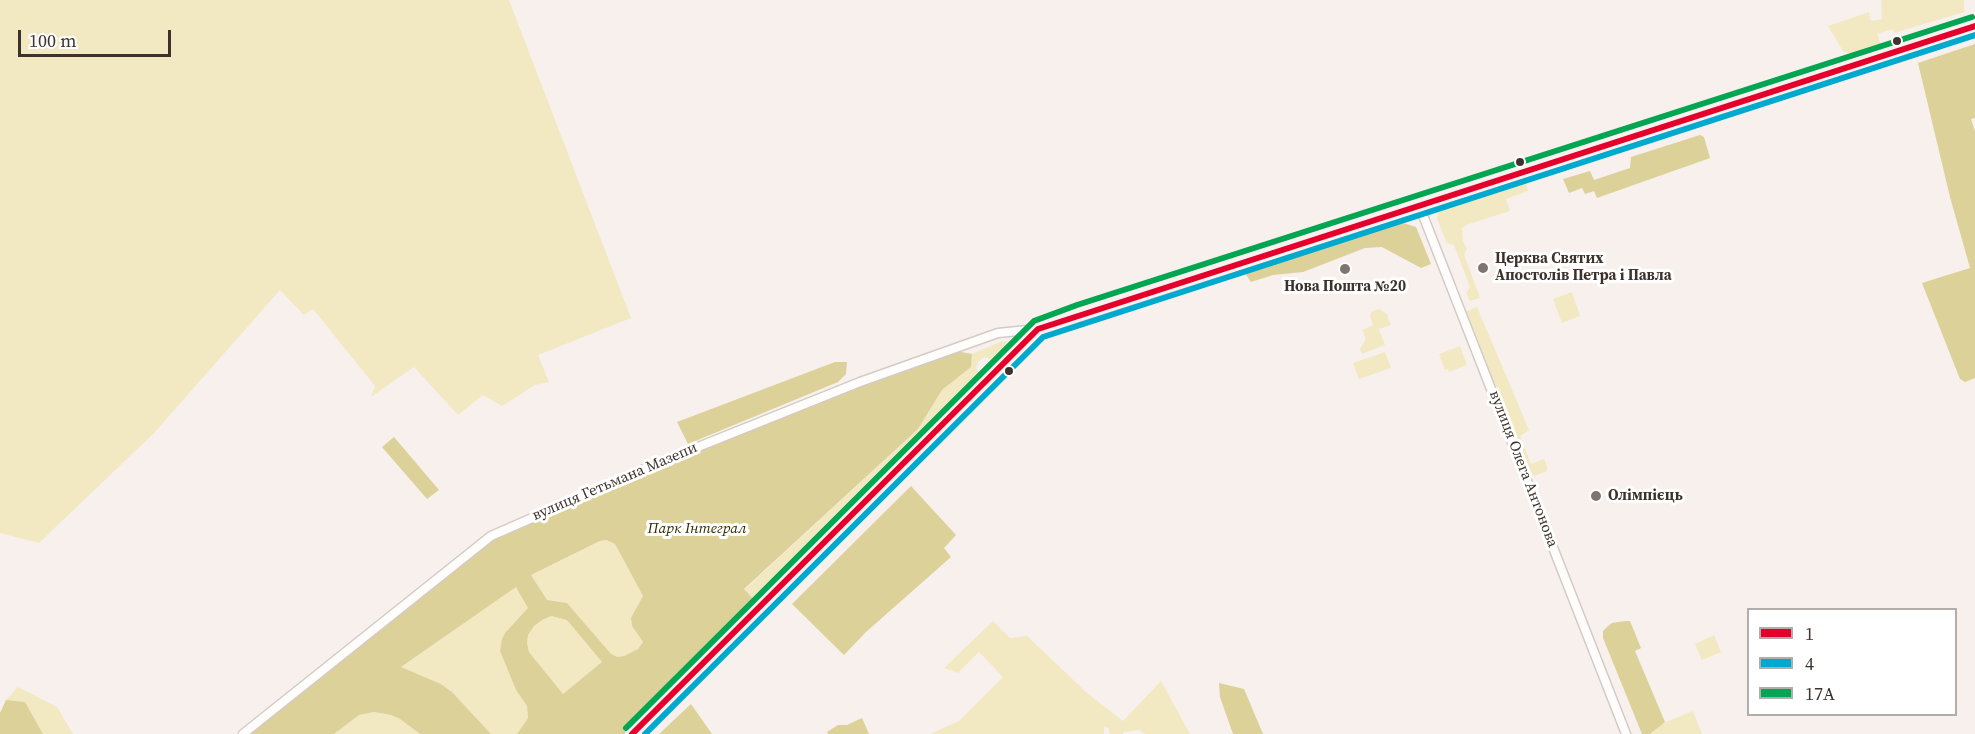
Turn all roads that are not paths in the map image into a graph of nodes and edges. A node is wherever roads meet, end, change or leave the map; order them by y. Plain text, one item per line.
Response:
1 (1975, 26) edge
2 (1419, 205) junction
3 (1038, 329) junction
4 (243, 734) edge
5 (632, 734) edge
6 (1626, 734) edge

1 - 2 main road, вулиця Гетьмана Мазепи
2 - 3 main road, вулиця Гетьмана Мазепи
2 - 6 street, вулиця Олега Антонова
3 - 4 street, вулиця Гетьмана Мазепи
3 - 5 main road, вулиця Гетьмана Мазепи

